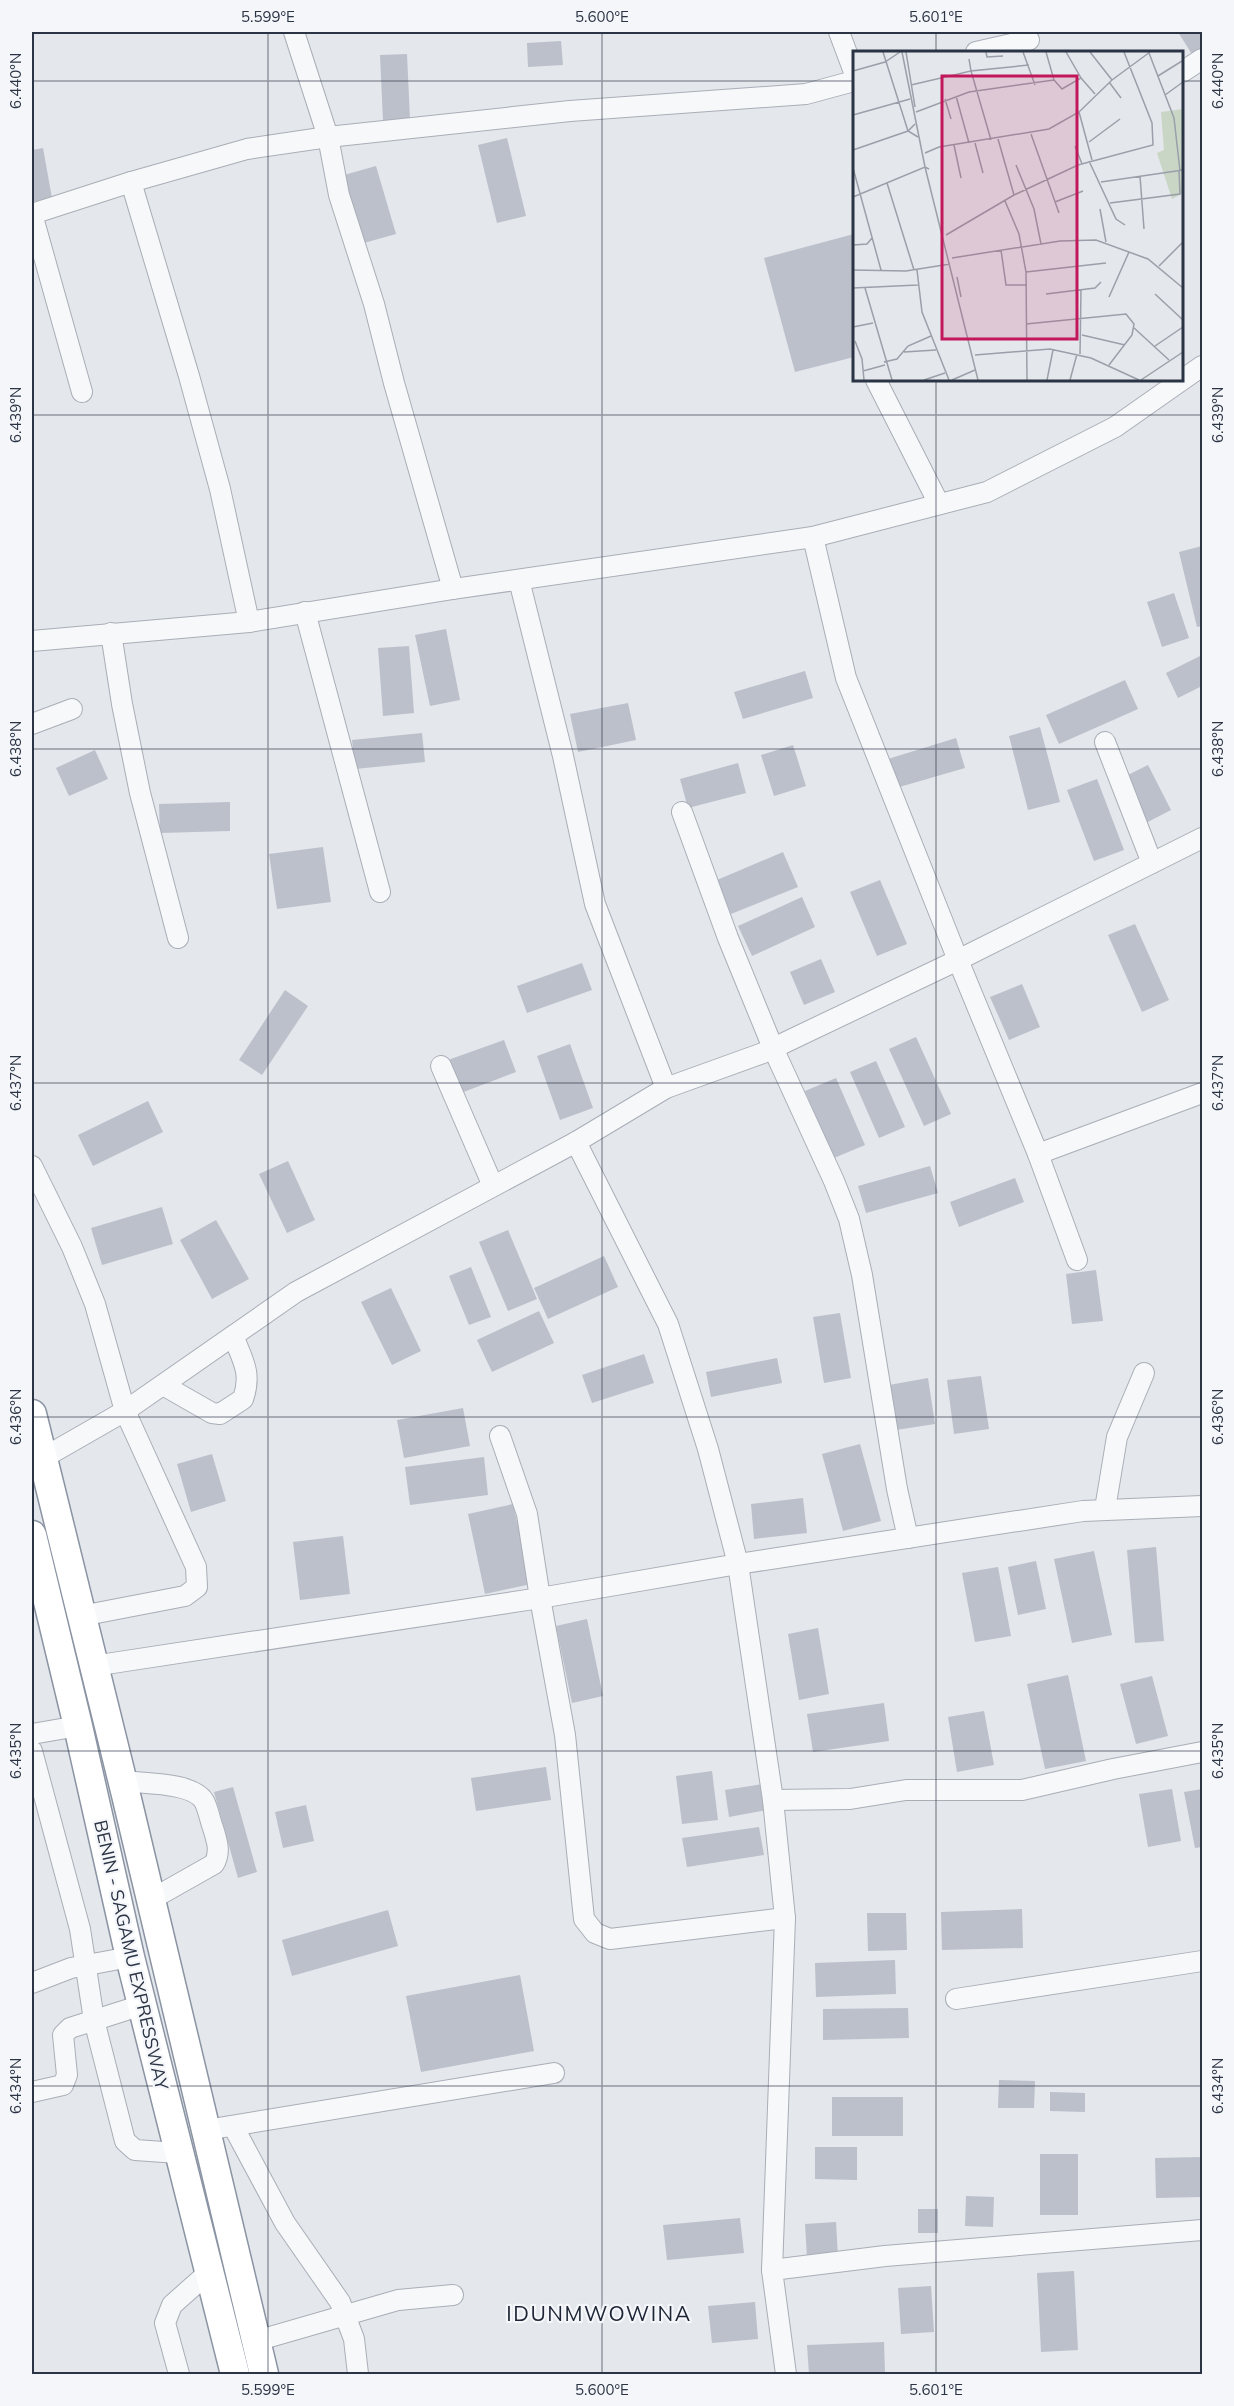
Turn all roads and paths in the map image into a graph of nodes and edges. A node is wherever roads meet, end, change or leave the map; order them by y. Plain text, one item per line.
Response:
1 (294, 32) edge
2 (839, 32) edge
3 (1032, 41) edge
4 (981, 51) edge
5 (1203, 59) edge
6 (853, 67) edge
7 (1183, 71) edge
8 (853, 82) edge
9 (328, 137) junction
10 (131, 182) junction
11 (32, 214) edge
12 (1203, 366) edge
13 (1183, 380) edge
14 (877, 381) edge
15 (1181, 381) edge
16 (82, 392) dead end
17 (939, 504) junction
18 (813, 537) junction
19 (519, 580) junction
20 (453, 589) junction
21 (305, 612) junction
22 (249, 622) junction
23 (111, 633) junction
24 (32, 641) edge
25 (72, 709) dead end
26 (32, 724) edge
27 (1105, 742) dead end
28 (682, 812) dead end
29 (1203, 838) edge
30 (1152, 863) junction
31 (381, 892) dead end
32 (178, 938) dead end
33 (958, 960) junction
34 (773, 1048) junction
35 (441, 1066) dead end
36 (666, 1088) junction
37 (1203, 1093) edge
38 (576, 1142) junction
39 (1038, 1154) junction
40 (32, 1166) edge
41 (494, 1186) junction
42 (1077, 1260) dead end
43 (233, 1336) junction
44 (1144, 1373) dead end
45 (163, 1385) junction
46 (125, 1411) junction
47 (32, 1414) edge
48 (501, 1436) dead end
49 (43, 1458) junction
50 (1203, 1506) edge
51 (1105, 1509) junction
52 (32, 1535) edge
53 (908, 1538) junction
54 (738, 1564) junction
55 (540, 1598) junction
56 (81, 1616) junction
57 (93, 1666) junction
58 (78, 1726) junction
59 (32, 1734) edge
60 (32, 1751) edge
61 (1203, 1752) edge
62 (123, 1781) junction
63 (773, 1800) junction
64 (152, 1899) junction
65 (785, 1918) junction
66 (130, 1957) junction
67 (1203, 1961) edge
68 (86, 1965) junction
69 (32, 1983) edge
70 (956, 1999) dead end
71 (142, 2005) junction
72 (94, 2020) junction
73 (554, 2073) dead end
74 (32, 2092) edge
75 (220, 2128) junction
76 (178, 2153) junction
77 (1203, 2230) edge
78 (772, 2270) junction
79 (208, 2273) junction
80 (453, 2295) dead end
81 (345, 2316) junction
82 (256, 2341) junction
83 (178, 2374) edge
84 (235, 2374) edge
85 (264, 2374) edge
86 (358, 2374) edge
87 (786, 2374) edge

1 - 9 street
2 - 6 street
3 - 4 street
5 - 7 street
8 - 9 street
9 - 10 street
9 - 20 street
10 - 11 street
10 - 22 street
11 - 16 street
12 - 13 street
14 - 17 street
15 - 17 street
17 - 18 street
18 - 19 street
18 - 33 street
19 - 20 street
19 - 36 street
20 - 21 street
21 - 22 street
21 - 31 street
22 - 23 street
23 - 24 street
23 - 32 street
25 - 26 street
27 - 30 street
28 - 34 street
29 - 30 street
30 - 33 street
33 - 34 street
33 - 39 street
34 - 36 street
34 - 53 street
35 - 41 street
36 - 38 street
37 - 39 street
38 - 41 street
38 - 54 street
39 - 42 street
40 - 46 street
41 - 43 street
43 - 45 street
43 - 45 street
44 - 51 street
45 - 46 street
46 - 49 street
46 - 56 street
47 - 49 highway
48 - 55 street
49 - 56 highway
50 - 51 street
51 - 53 street
52 - 58 highway, BENIN - SAGAMU EXPRESSWAY
53 - 54 street
54 - 55 street
54 - 63 street
55 - 57 street
55 - 65 street
56 - 57 highway
57 - 62 highway
58 - 59 street
58 - 66 highway, BENIN - SAGAMU EXPRESSWAY
60 - 68 street
61 - 63 street
62 - 64 highway
62 - 64 street
63 - 65 street
64 - 75 highway
65 - 78 street
66 - 68 street
66 - 71 highway, BENIN - SAGAMU EXPRESSWAY
67 - 70 street
68 - 69 street
68 - 72 street
71 - 72 street
71 - 76 highway, BENIN - SAGAMU EXPRESSWAY
72 - 74 street
72 - 76 street
73 - 75 street
75 - 81 street
75 - 82 highway
76 - 79 highway, BENIN - SAGAMU EXPRESSWAY
77 - 78 street
78 - 87 street
79 - 83 street
79 - 84 highway, BENIN - SAGAMU EXPRESSWAY
80 - 81 street
81 - 82 street
81 - 86 street
82 - 85 highway

